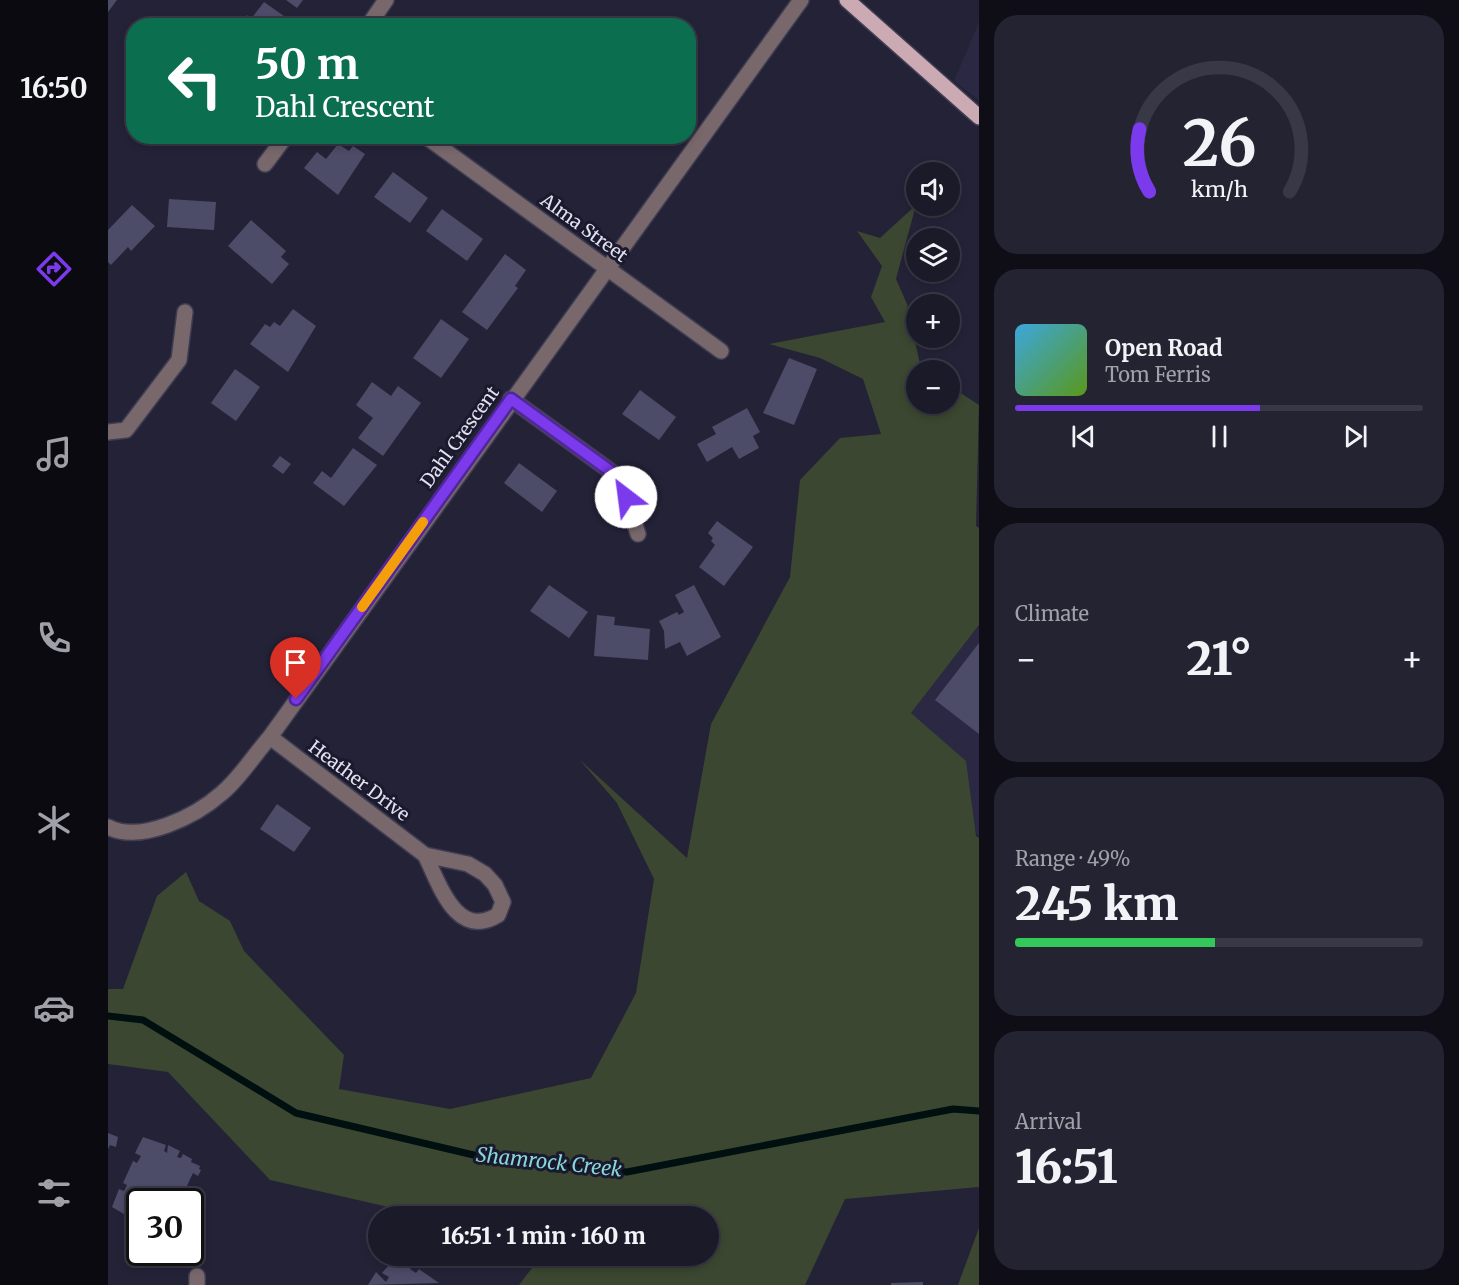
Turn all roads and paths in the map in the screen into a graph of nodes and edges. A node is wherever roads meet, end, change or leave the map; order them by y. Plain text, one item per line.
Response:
1 (386, 0) edge
2 (801, 0) edge
3 (847, 0) edge
4 (374, 18) edge
5 (979, 117) edge
6 (280, 144) edge
7 (436, 144) edge
8 (265, 164) dead end
9 (607, 269) junction
10 (185, 312) dead end
11 (721, 351) dead end
12 (511, 399) junction
13 (108, 432) edge
14 (638, 534) dead end
15 (270, 737) junction
16 (108, 827) edge
17 (425, 855) junction

1 - 4 street
2 - 9 street, Dahl Crescent
3 - 5 main road
6 - 8 street
7 - 9 street, Alma Street
9 - 11 street, Alma Street
9 - 12 street, Dahl Crescent
10 - 13 street
12 - 14 street
12 - 15 street, Dahl Crescent
15 - 16 street, Dahl Crescent
15 - 17 street, Heather Drive
17 - 17 street, Heather Drive

